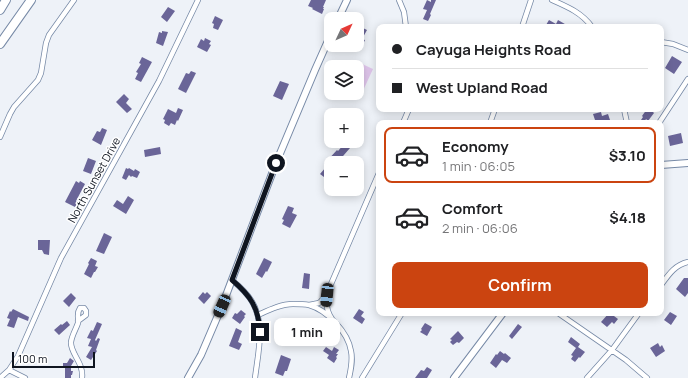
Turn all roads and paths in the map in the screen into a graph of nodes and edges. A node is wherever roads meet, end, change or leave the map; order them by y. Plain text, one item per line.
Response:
1 (6, 0) edge
2 (31, 0) edge
3 (74, 0) edge
4 (198, 0) edge
5 (347, 0) edge
6 (399, 0) edge
7 (531, 0) edge
8 (552, 0) edge
9 (0, 10) edge
10 (341, 12) edge
11 (406, 24) edge
12 (523, 24) edge
13 (590, 24) edge
14 (664, 42) edge
15 (1, 43) edge
16 (324, 49) edge
17 (688, 50) edge
18 (688, 79) edge
19 (661, 120) edge
20 (0, 137) edge
21 (688, 163) edge
22 (664, 165) edge
23 (376, 180) edge
24 (688, 262) edge
25 (232, 280) junction
26 (664, 281) edge
27 (327, 295) junction
28 (309, 306) junction
29 (258, 315) junction
30 (400, 316) edge
31 (501, 316) edge
32 (562, 316) edge
33 (637, 316) edge
34 (332, 319) junction
35 (78, 321) dead end
36 (612, 350) junction
37 (9, 370) junction
38 (0, 378) edge
39 (25, 378) edge
40 (82, 378) edge
41 (188, 378) edge
42 (254, 378) edge
43 (349, 378) edge
44 (362, 378) edge
45 (456, 378) edge
46 (587, 378) edge
47 (647, 378) edge

1 - 9 highway
2 - 15 highway
3 - 20 street
4 - 37 street, North Sunset Drive
5 - 10 street
6 - 11 street
7 - 12 street
8 - 13 street
14 - 17 street
16 - 25 street
18 - 19 street
21 - 22 street
23 - 27 street
24 - 26 street
25 - 29 street
25 - 41 street
27 - 28 street
27 - 34 street
28 - 29 street
28 - 34 street
29 - 42 street
30 - 44 street
31 - 45 street
32 - 36 street
33 - 36 street
34 - 43 street
35 - 40 street
36 - 46 street
36 - 47 street
37 - 38 street, North Sunset Drive
37 - 39 street

